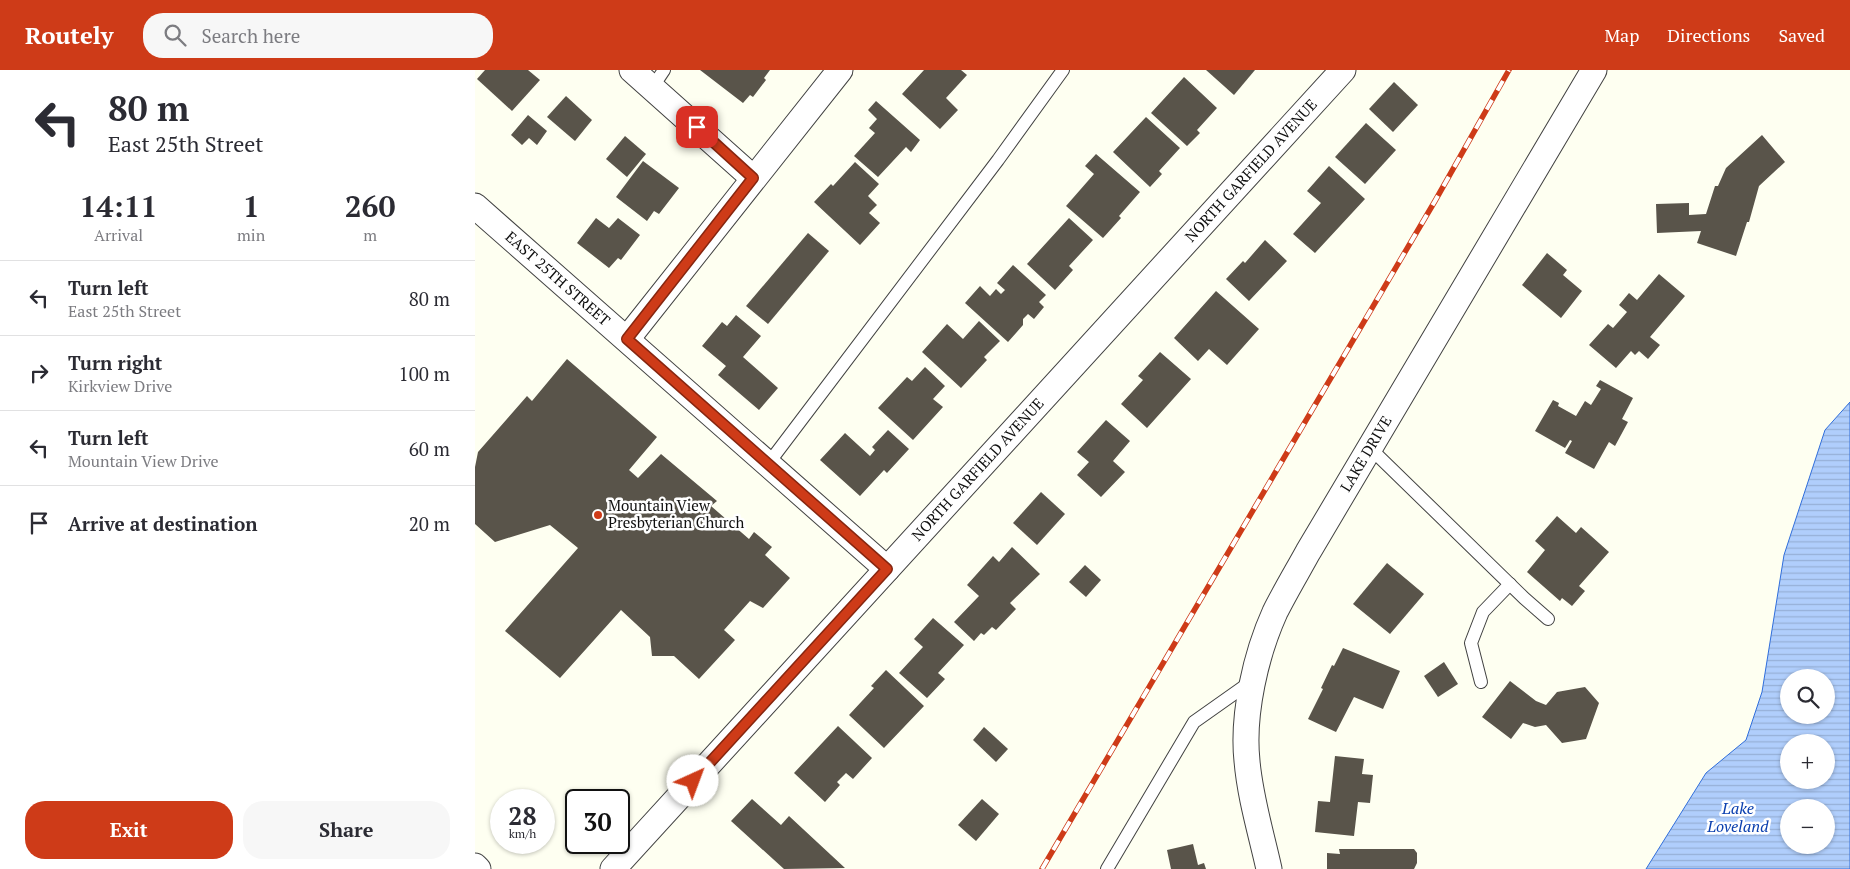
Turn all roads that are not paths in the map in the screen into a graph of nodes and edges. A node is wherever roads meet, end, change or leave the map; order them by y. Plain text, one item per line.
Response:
1 (632, 70) edge
2 (841, 70) edge
3 (1063, 70) edge
4 (1343, 70) edge
5 (1594, 70) edge
6 (658, 79) edge
7 (753, 178) junction
8 (475, 206) edge
9 (627, 339) junction
10 (1370, 448) junction
11 (767, 464) junction
12 (887, 569) junction
13 (1510, 584) junction
14 (1548, 619) dead end
15 (1254, 680) junction
16 (1481, 682) dead end
17 (475, 866) edge
18 (478, 869) edge
19 (613, 869) edge
20 (1107, 869) edge
21 (1269, 869) edge

1 - 6 street
2 - 7 street
3 - 11 lane
4 - 12 street, NORTH GARFIELD AVENUE
5 - 10 street, LAKE DRIVE
6 - 7 street
7 - 9 street
8 - 9 street, EAST 25TH STREET
9 - 11 street, EAST 25TH STREET
10 - 13 lane
10 - 15 street, LAKE DRIVE
11 - 12 street, EAST 25TH STREET
12 - 19 street, NORTH GARFIELD AVENUE
13 - 14 lane
13 - 16 lane
15 - 20 lane
15 - 21 street, LAKE DRIVE
17 - 18 street

